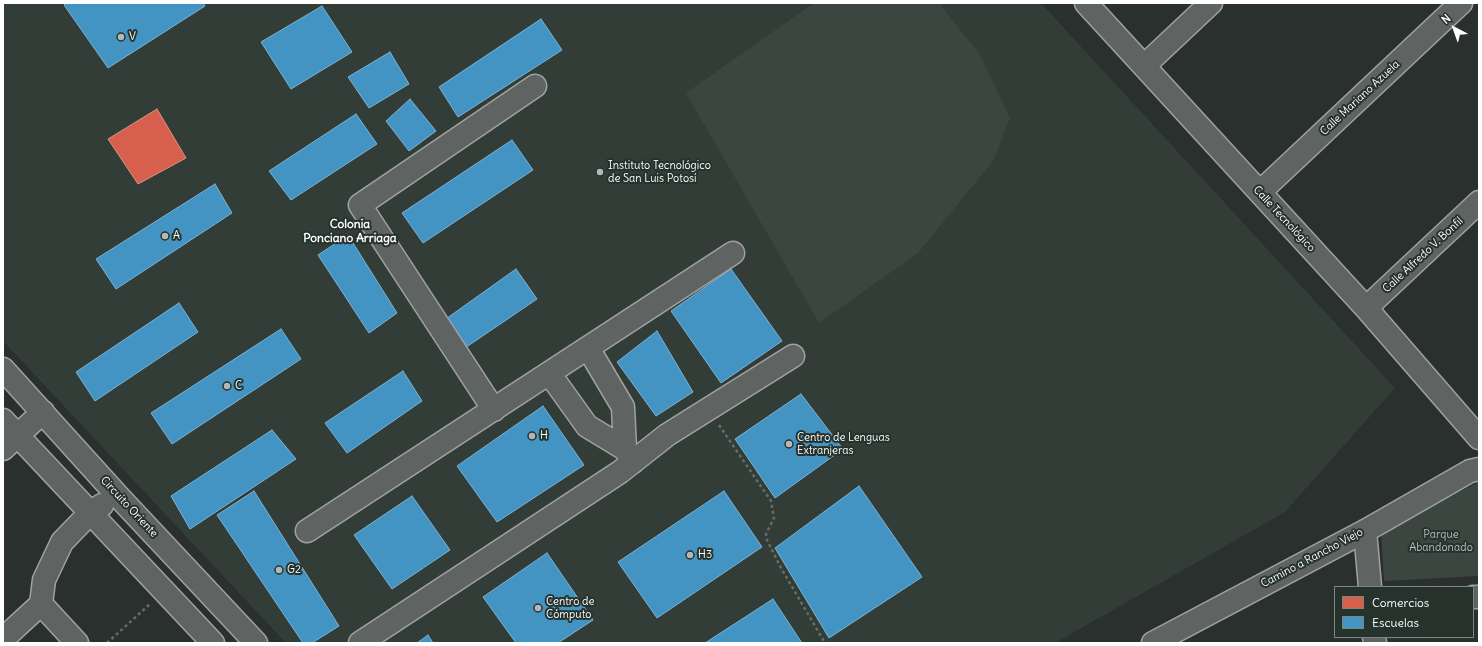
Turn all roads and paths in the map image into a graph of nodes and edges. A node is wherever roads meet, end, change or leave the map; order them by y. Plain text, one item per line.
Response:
1 (1086, 3) edge
2 (1211, 3) edge
3 (1461, 3) edge
4 (1144, 66) junction
5 (534, 86) dead end
6 (1260, 192) junction
7 (1479, 202) edge
8 (732, 253) dead end
9 (1366, 308) junction
10 (588, 348) junction
11 (793, 356) dead end
12 (3, 369) edge
13 (549, 373) junction
14 (708, 409) junction
15 (494, 410) junction
16 (43, 412) junction
17 (3, 420) edge
18 (1479, 438) edge
19 (11, 442) edge
20 (629, 456) junction
21 (1476, 466) edge
22 (118, 496) junction
23 (90, 513) junction
24 (1365, 530) junction
25 (307, 531) dead end
26 (1370, 586) edge
27 (164, 591) junction
28 (41, 604) junction
29 (3, 639) edge
30 (77, 643) edge
31 (107, 643) edge
32 (213, 643) edge
33 (256, 643) edge
34 (360, 643) edge
35 (826, 643) edge
36 (1153, 643) edge

1 - 4 street, Calle Tecnológico
2 - 4 street
3 - 6 street, Calle Mariano Azuela
4 - 6 street, Calle Tecnológico
5 - 15 street
6 - 9 street, Calle Tecnológico
7 - 9 street, Calle Alfredo V. Bonfil
8 - 10 street
9 - 18 street, Calle Tecnológico
10 - 13 street
10 - 20 street
11 - 14 street
12 - 16 street, Circuito Oriente
13 - 15 street
13 - 20 street
14 - 20 street
14 - 35 path
15 - 25 street
16 - 19 street
16 - 22 street, Circuito Oriente
17 - 19 street
19 - 23 street
20 - 34 street
21 - 24 street, Camino a Rancho Viejo
22 - 23 street
22 - 33 street, Circuito Oriente
23 - 27 street
23 - 28 street
24 - 26 street
24 - 36 street, Camino a Rancho Viejo
27 - 31 path
27 - 32 street
28 - 29 street
28 - 30 street

